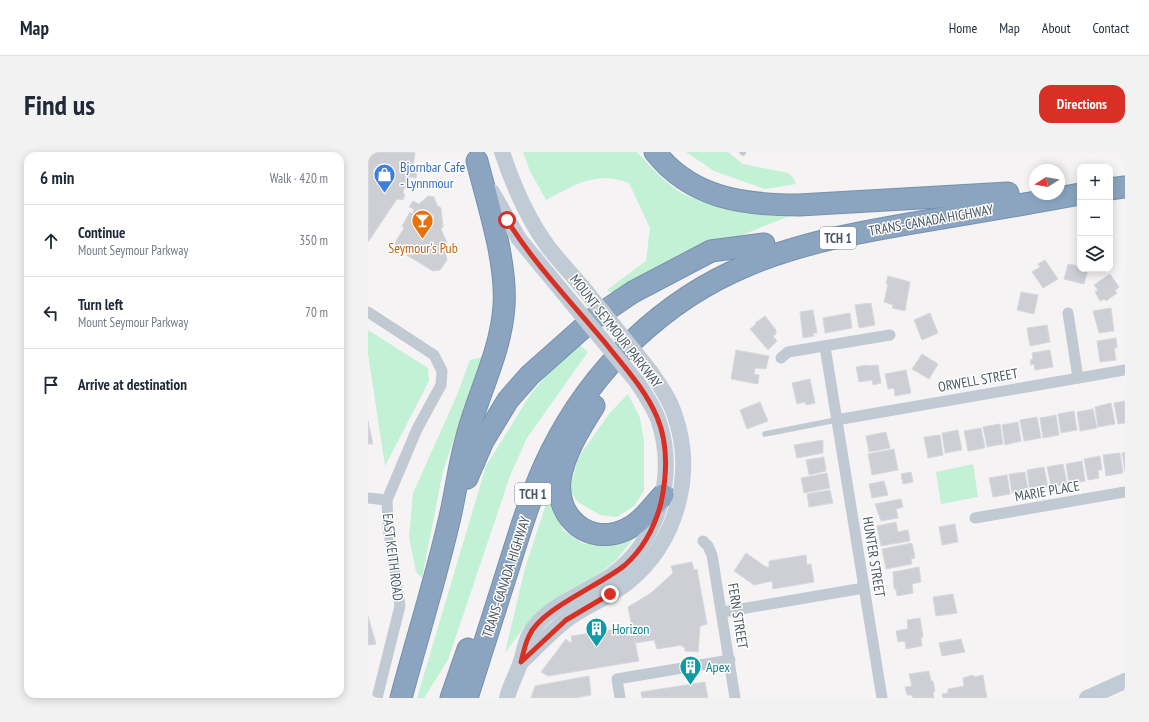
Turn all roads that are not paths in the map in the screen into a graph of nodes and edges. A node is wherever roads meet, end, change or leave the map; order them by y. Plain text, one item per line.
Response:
1 (502, 152) edge
2 (655, 152) edge
3 (476, 156) edge
4 (1125, 173) edge
5 (1113, 175) edge
6 (1077, 181) edge
7 (1065, 183) edge
8 (1125, 186) edge
9 (1113, 188) edge
10 (1029, 191) edge
11 (1077, 194) edge
12 (1009, 200) junction
13 (764, 244) junction
14 (368, 312) edge
15 (1068, 313) dead end
16 (890, 335) dead end
17 (825, 347) junction
18 (781, 358) dead end
19 (1125, 370) edge
20 (1078, 378) junction
21 (836, 420) junction
22 (765, 434) dead end
23 (1125, 492) edge
24 (662, 495) junction
25 (368, 498) edge
26 (387, 500) junction
27 (450, 517) junction
28 (975, 518) dead end
29 (703, 541) dead end
30 (864, 588) junction
31 (722, 612) junction
32 (730, 660) junction
33 (521, 662) junction
34 (1125, 681) edge
35 (377, 698) edge
36 (401, 698) edge
37 (451, 698) edge
38 (469, 698) edge
39 (507, 698) edge
40 (620, 698) edge
41 (735, 698) edge
42 (882, 698) edge
43 (1087, 698) edge

1 - 33 main road, MOUNT SEYMOUR PARKWAY, bridge
2 - 12 highway
3 - 24 main road, MOUNT SEYMOUR PARKWAY, bridge
3 - 27 highway
4 - 5 highway
6 - 7 highway
8 - 9 highway
10 - 12 highway, TRANS-CANADA HIGHWAY / TCH 1
11 - 12 highway, TRANS-CANADA HIGHWAY / TCH 1
12 - 13 highway, TRANS-CANADA HIGHWAY / TCH 1
12 - 24 highway
12 - 38 highway, TRANS-CANADA HIGHWAY / TCH 1
13 - 27 highway
13 - 37 highway, TRANS-CANADA HIGHWAY / TCH 1
14 - 26 street, EAST KEITH ROAD
15 - 20 street
16 - 17 street
17 - 18 street
17 - 21 street, HUNTER STREET
19 - 20 street, ORWELL STREET
20 - 21 street, ORWELL STREET
21 - 22 lane
21 - 30 street, HUNTER STREET
23 - 28 street, MARIE PLACE
24 - 33 main road, MOUNT SEYMOUR PARKWAY
25 - 26 street
26 - 35 street, EAST KEITH ROAD
27 - 36 highway
29 - 31 street, FERN STREET
30 - 31 street
30 - 42 street, HUNTER STREET
31 - 32 street, FERN STREET
32 - 40 street
32 - 41 street, FERN STREET
33 - 39 main road
34 - 43 main road

